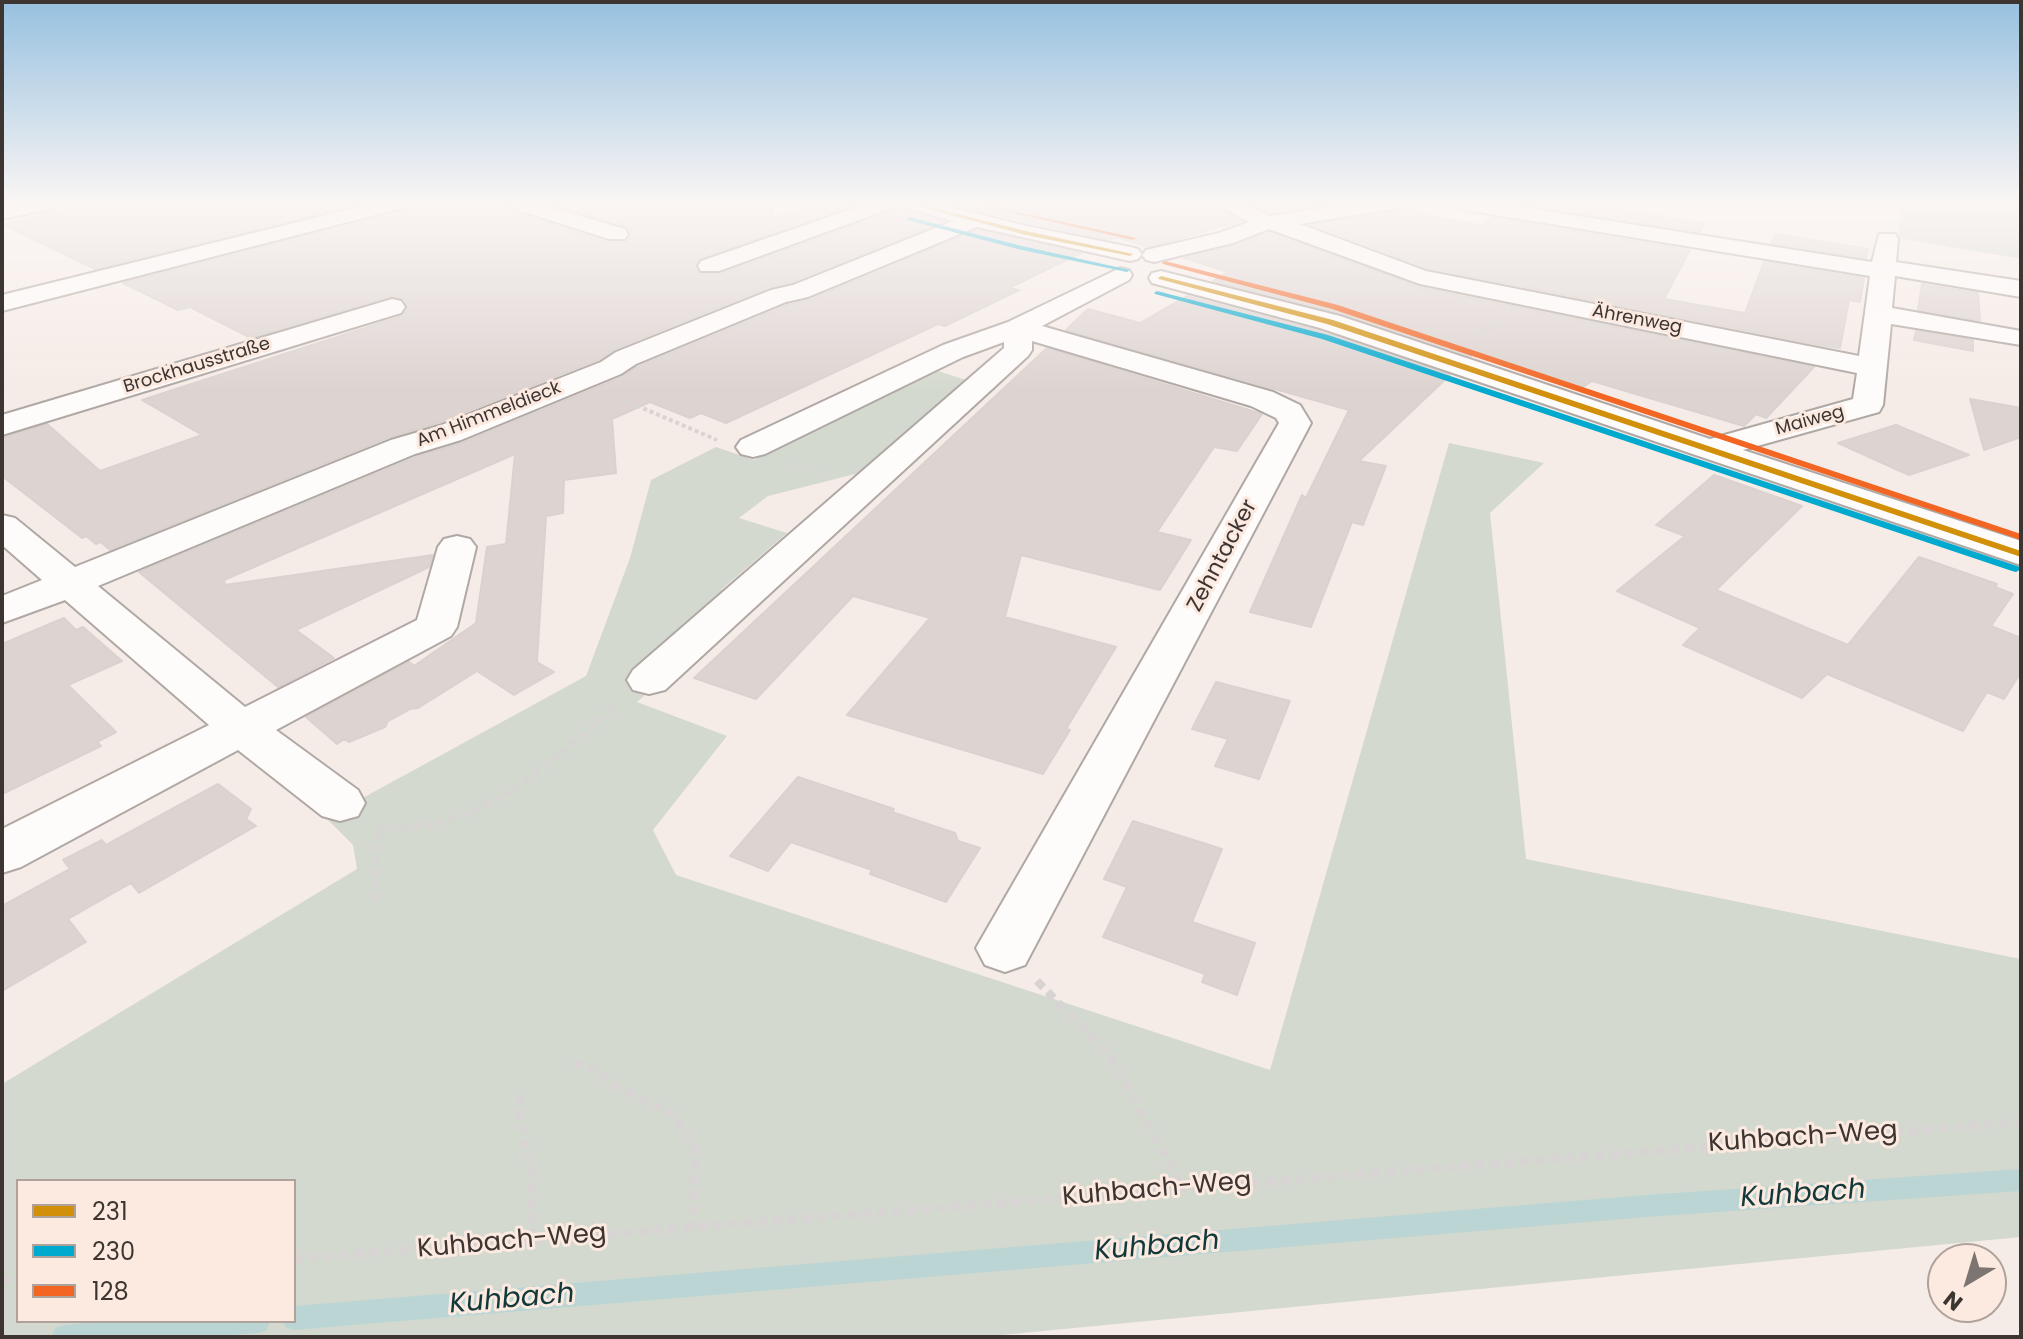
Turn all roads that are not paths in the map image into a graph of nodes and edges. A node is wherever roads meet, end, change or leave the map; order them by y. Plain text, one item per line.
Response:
1 (147, 266) edge
2 (865, 266) edge
3 (1144, 266) edge
4 (1152, 266) edge
5 (1392, 266) edge
6 (1868, 266) edge
7 (1884, 269) junction
8 (2021, 289) edge
9 (2, 303) edge
10 (392, 307) dead end
11 (1879, 314) junction
12 (1018, 328) junction
13 (2017, 338) dead end
14 (953, 351) junction
15 (1000, 366) junction
16 (1873, 367) junction
17 (2, 425) edge
18 (753, 447) dead end
19 (1709, 449) junction
20 (2, 526) edge
21 (457, 547) dead end
22 (2021, 554) edge
23 (70, 583) junction
24 (2, 611) edge
25 (649, 680) road end
26 (241, 728) junction
27 (340, 803) road end
28 (2, 853) edge
29 (1005, 948) road end

1 - 9 street
2 - 23 street, Am Himmeldieck
3 - 12 street
4 - 19 street
5 - 16 street, Ährenweg
6 - 7 street
7 - 8 street
7 - 11 street, Maiweg
10 - 17 street, Brockhausstraße
11 - 13 street
11 - 16 street, Maiweg
12 - 14 street
12 - 15 street
12 - 29 street, Zehntacker
14 - 15 street
14 - 18 street
15 - 25 street
16 - 19 street, Maiweg
19 - 22 street
20 - 23 street
21 - 26 street
23 - 24 street, Am Himmeldieck
23 - 26 street
26 - 27 street
26 - 28 street

